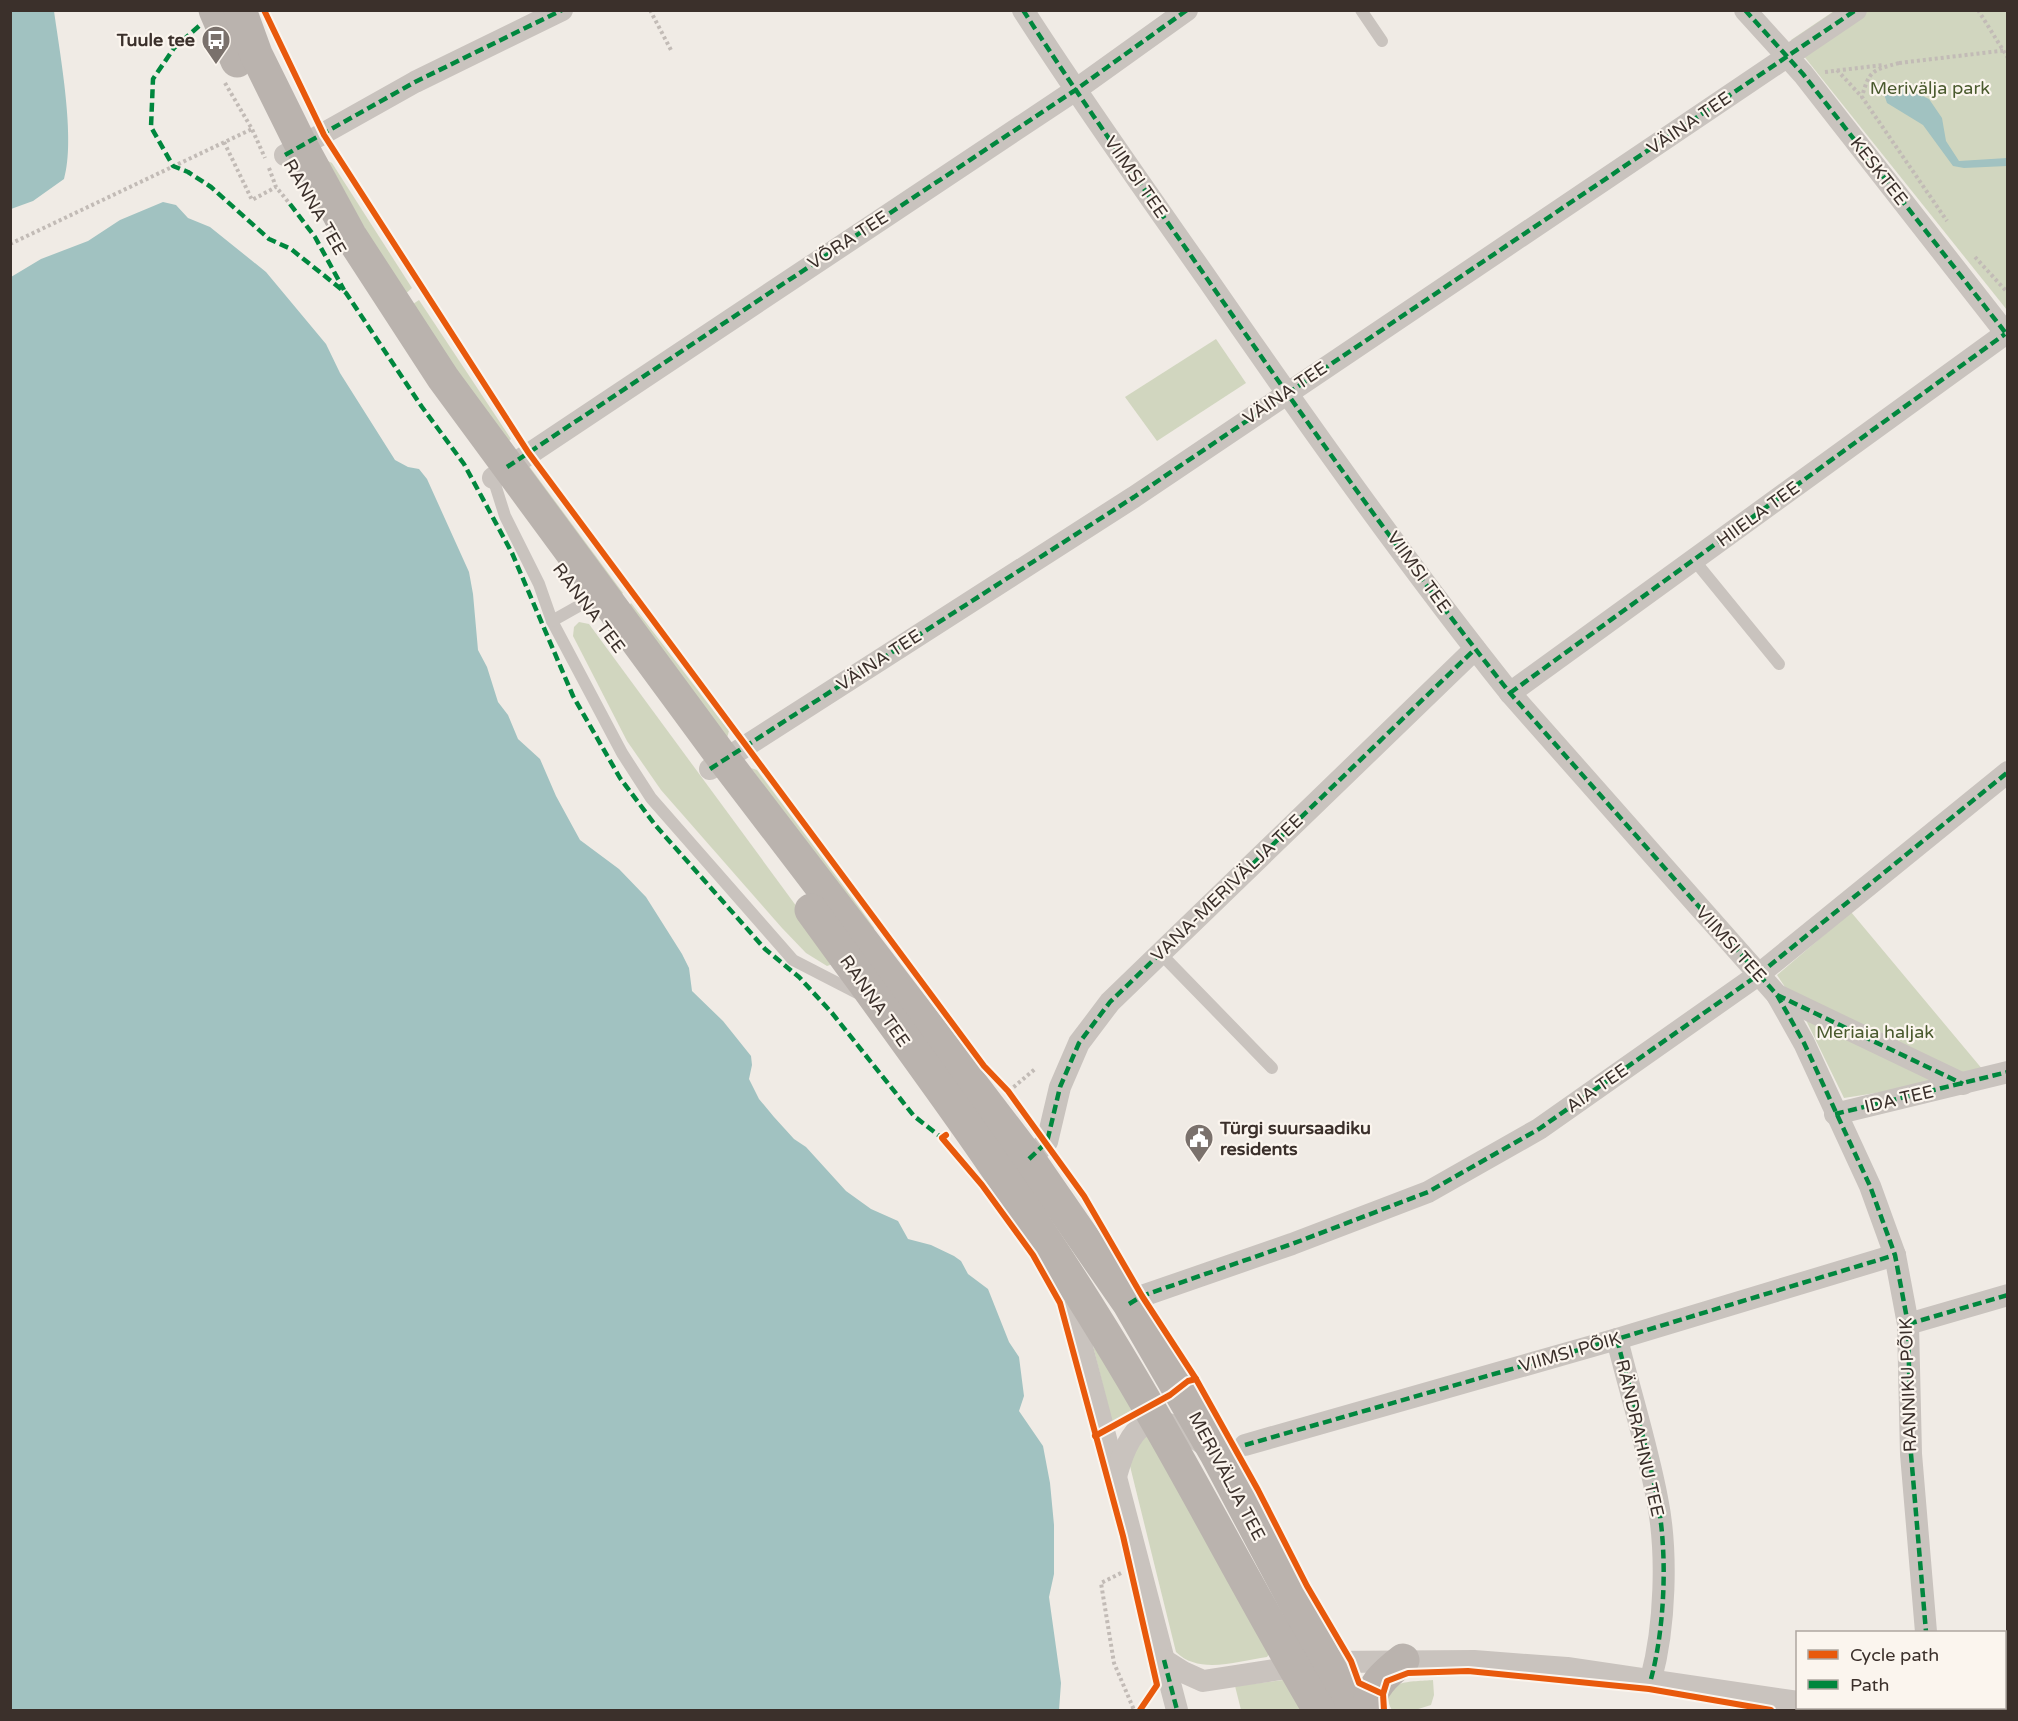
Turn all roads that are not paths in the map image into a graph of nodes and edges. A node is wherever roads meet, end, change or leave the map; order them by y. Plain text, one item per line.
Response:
1 (215, 10) edge
2 (240, 10) edge
3 (562, 10) edge
4 (1023, 10) edge
5 (1187, 10) edge
6 (1361, 10) edge
7 (1745, 10) edge
8 (1856, 10) edge
9 (1382, 41) dead end
10 (1796, 66) junction
11 (1074, 91) junction
12 (293, 151) junction
13 (2006, 335) edge
14 (1286, 392) junction
15 (500, 473) junction
16 (1694, 560) junction
17 (593, 599) junction
18 (552, 621) junction
19 (1475, 649) junction
20 (1779, 664) dead end
21 (1510, 693) junction
22 (717, 765) junction
23 (2007, 772) edge
24 (1160, 953) junction
25 (1758, 975) junction
26 (1778, 995) junction
27 (876, 1003) junction
28 (1272, 1068) dead end
29 (2007, 1072) edge
30 (1963, 1084) junction
31 (1835, 1114) junction
32 (1017, 1170) junction
33 (1894, 1254) junction
34 (1061, 1264) junction
35 (2007, 1295) edge
36 (1129, 1304) junction
37 (1908, 1324) junction
38 (1617, 1339) junction
39 (1156, 1422) junction
40 (1231, 1450) junction
41 (1117, 1473) junction
42 (1926, 1631) edge
43 (1164, 1660) junction
44 (1403, 1660) junction
45 (1326, 1662) junction
46 (1294, 1668) junction
47 (1651, 1679) junction
48 (1203, 1681) junction
49 (1796, 1702) edge
50 (1177, 1710) edge
51 (1186, 1710) edge
52 (1319, 1710) edge
53 (1352, 1710) edge
54 (1368, 1710) edge

1 - 12 main road, RANNA TEE
2 - 12 main road, RANNA TEE
3 - 12 street
4 - 11 street, VIIMSI TEE
5 - 11 street, VÕRA TEE
6 - 9 lane
7 - 10 street, KESKTEE
8 - 10 street, VÄINA TEE
10 - 13 street, KESKTEE
10 - 14 street, VÄINA TEE
11 - 14 street, VIIMSI TEE
11 - 15 street, VÕRA TEE
12 - 15 main road, RANNA TEE
13 - 16 street, HIIELA TEE
14 - 19 street, VIIMSI TEE
14 - 22 street, VÄINA TEE
15 - 17 main road, RANNA TEE
15 - 18 lane
16 - 20 lane
16 - 21 street, HIIELA TEE
17 - 18 lane
17 - 22 main road, RANNA TEE
18 - 27 lane
19 - 21 street, VIIMSI TEE
19 - 24 street, VANA-MERIVÄLJA TEE
21 - 25 street, VIIMSI TEE
22 - 27 main road, RANNA TEE
22 - 32 main road, RANNA TEE
23 - 25 street, AIA TEE
24 - 28 lane
24 - 32 street, VANA-MERIVÄLJA TEE
25 - 26 street, VIIMSI TEE
25 - 36 street, AIA TEE
26 - 30 street, IDA TEE
26 - 31 street, VIIMSI TEE
27 - 32 main road, RANNA TEE
29 - 30 street, IDA TEE
30 - 31 street, IDA TEE
31 - 33 street, RANNIKU PÕIK
32 - 34 main road, MERIVÄLJA TEE
32 - 36 main road, MERIVÄLJA TEE
33 - 37 street, RANNIKU PÕIK
33 - 38 street, VIIMSI PÕIK
34 - 39 main road, MERIVÄLJA TEE
34 - 41 street
35 - 37 street
36 - 40 main road, MERIVÄLJA TEE
37 - 42 street, RANNIKU PÕIK
38 - 40 street, VIIMSI PÕIK
38 - 47 street, RÄNDRAHNU TEE
39 - 40 street
39 - 41 street
39 - 46 main road, MERIVÄLJA TEE
40 - 45 main road, MERIVÄLJA TEE
41 - 43 street
43 - 48 street
43 - 50 street
44 - 45 street
44 - 47 street
44 - 54 main road
45 - 46 street
45 - 53 main road, MERIVÄLJA TEE
46 - 48 street
46 - 52 main road, MERIVÄLJA TEE
47 - 49 street
48 - 51 street

